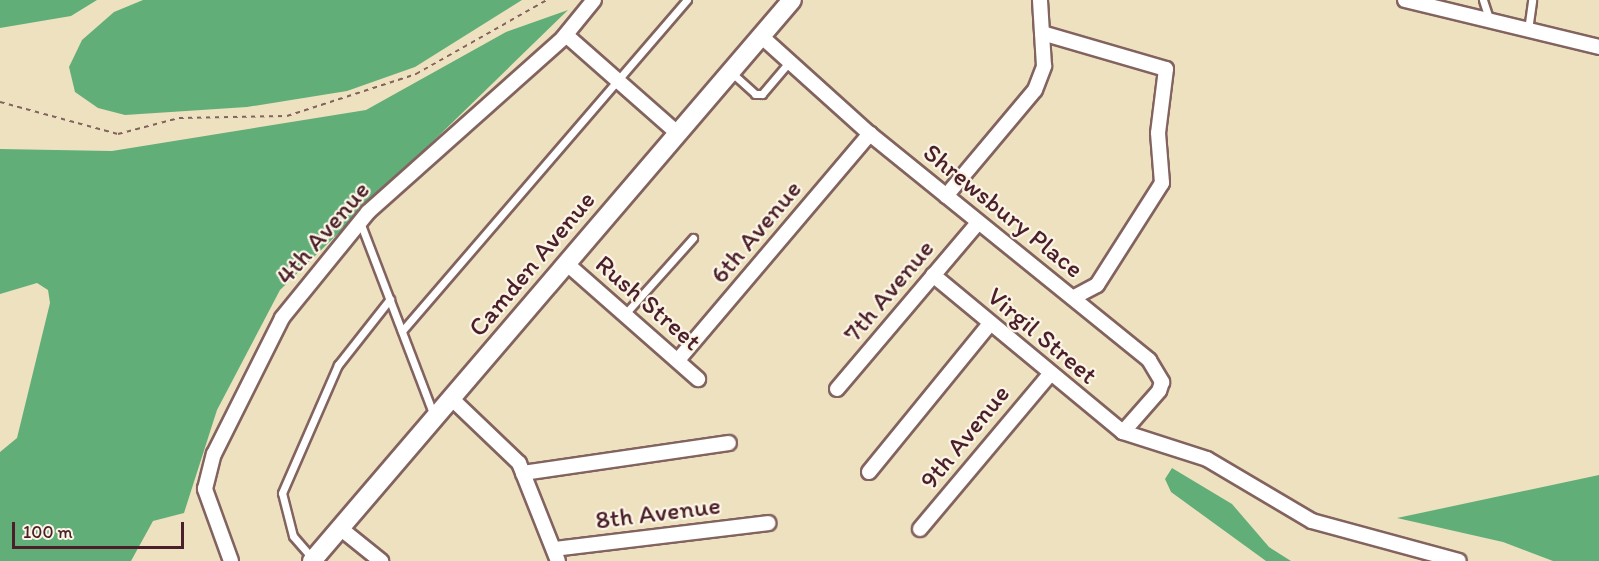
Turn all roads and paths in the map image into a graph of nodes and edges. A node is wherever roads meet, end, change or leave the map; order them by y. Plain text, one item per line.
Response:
1 (547, 0) edge
2 (594, 0) edge
3 (687, 0) edge
4 (792, 0) edge
5 (1040, 0) edge
6 (1405, 0) edge
7 (1484, 0) edge
8 (1532, 0) edge
9 (1490, 21) junction
10 (1527, 30) junction
11 (1042, 33) junction
12 (566, 35) junction
13 (761, 36) junction
14 (1599, 47) edge
15 (790, 61) junction
16 (730, 71) junction
17 (619, 82) junction
18 (0, 102) edge
19 (677, 133) junction
20 (870, 134) junction
21 (946, 196) junction
22 (360, 222) junction
23 (978, 223) junction
24 (693, 238) dead end
25 (566, 263) junction
26 (933, 275) junction
27 (390, 298) junction
28 (1073, 298) junction
29 (625, 314) junction
30 (989, 325) junction
31 (402, 332) junction
32 (678, 360) junction
33 (1049, 375) junction
34 (698, 379) dead end
35 (837, 389) dead end
36 (451, 398) junction
37 (435, 417) junction
38 (1122, 432) junction
39 (729, 443) dead end
40 (869, 472) dead end
41 (523, 473) junction
42 (768, 523) dead end
43 (340, 528) junction
44 (920, 529) dead end
45 (556, 555) edge
46 (312, 560) edge
47 (231, 561) edge
48 (381, 561) edge
49 (1459, 561) edge

1 - 18 path
2 - 12 street, 4th Avenue
3 - 17 lane
4 - 13 street, Camden Avenue
5 - 11 street
6 - 9 street
7 - 9 lane
8 - 10 lane
9 - 10 street
10 - 14 street
11 - 21 street
11 - 28 street
12 - 17 street
12 - 22 street, 4th Avenue
13 - 15 street, Shrewsbury Place
13 - 16 street, Camden Avenue
15 - 16 lane
15 - 20 street, Shrewsbury Place
16 - 19 street, Camden Avenue
17 - 19 street
17 - 31 lane
19 - 25 street, Camden Avenue
20 - 21 street, Shrewsbury Place
20 - 32 street, 6th Avenue
21 - 23 street, Shrewsbury Place
22 - 27 lane
22 - 47 street, 4th Avenue
23 - 26 street, 7th Avenue
23 - 28 street, Shrewsbury Place
24 - 29 lane
25 - 29 street, Rush Street
25 - 36 street, Camden Avenue
26 - 30 street, Virgil Street
26 - 35 street, 7th Avenue
27 - 31 lane
27 - 46 lane
28 - 38 street, Shrewsbury Place
29 - 32 street, Rush Street
30 - 33 street, Virgil Street
30 - 40 street
31 - 37 lane
32 - 34 street, Rush Street
33 - 38 street, Virgil Street
33 - 44 street, 9th Avenue
36 - 37 street, Camden Avenue
36 - 41 street
37 - 43 street, Camden Avenue
38 - 49 street
39 - 41 street
41 - 45 street
42 - 45 street, 8th Avenue
43 - 46 street, Camden Avenue
43 - 48 street

